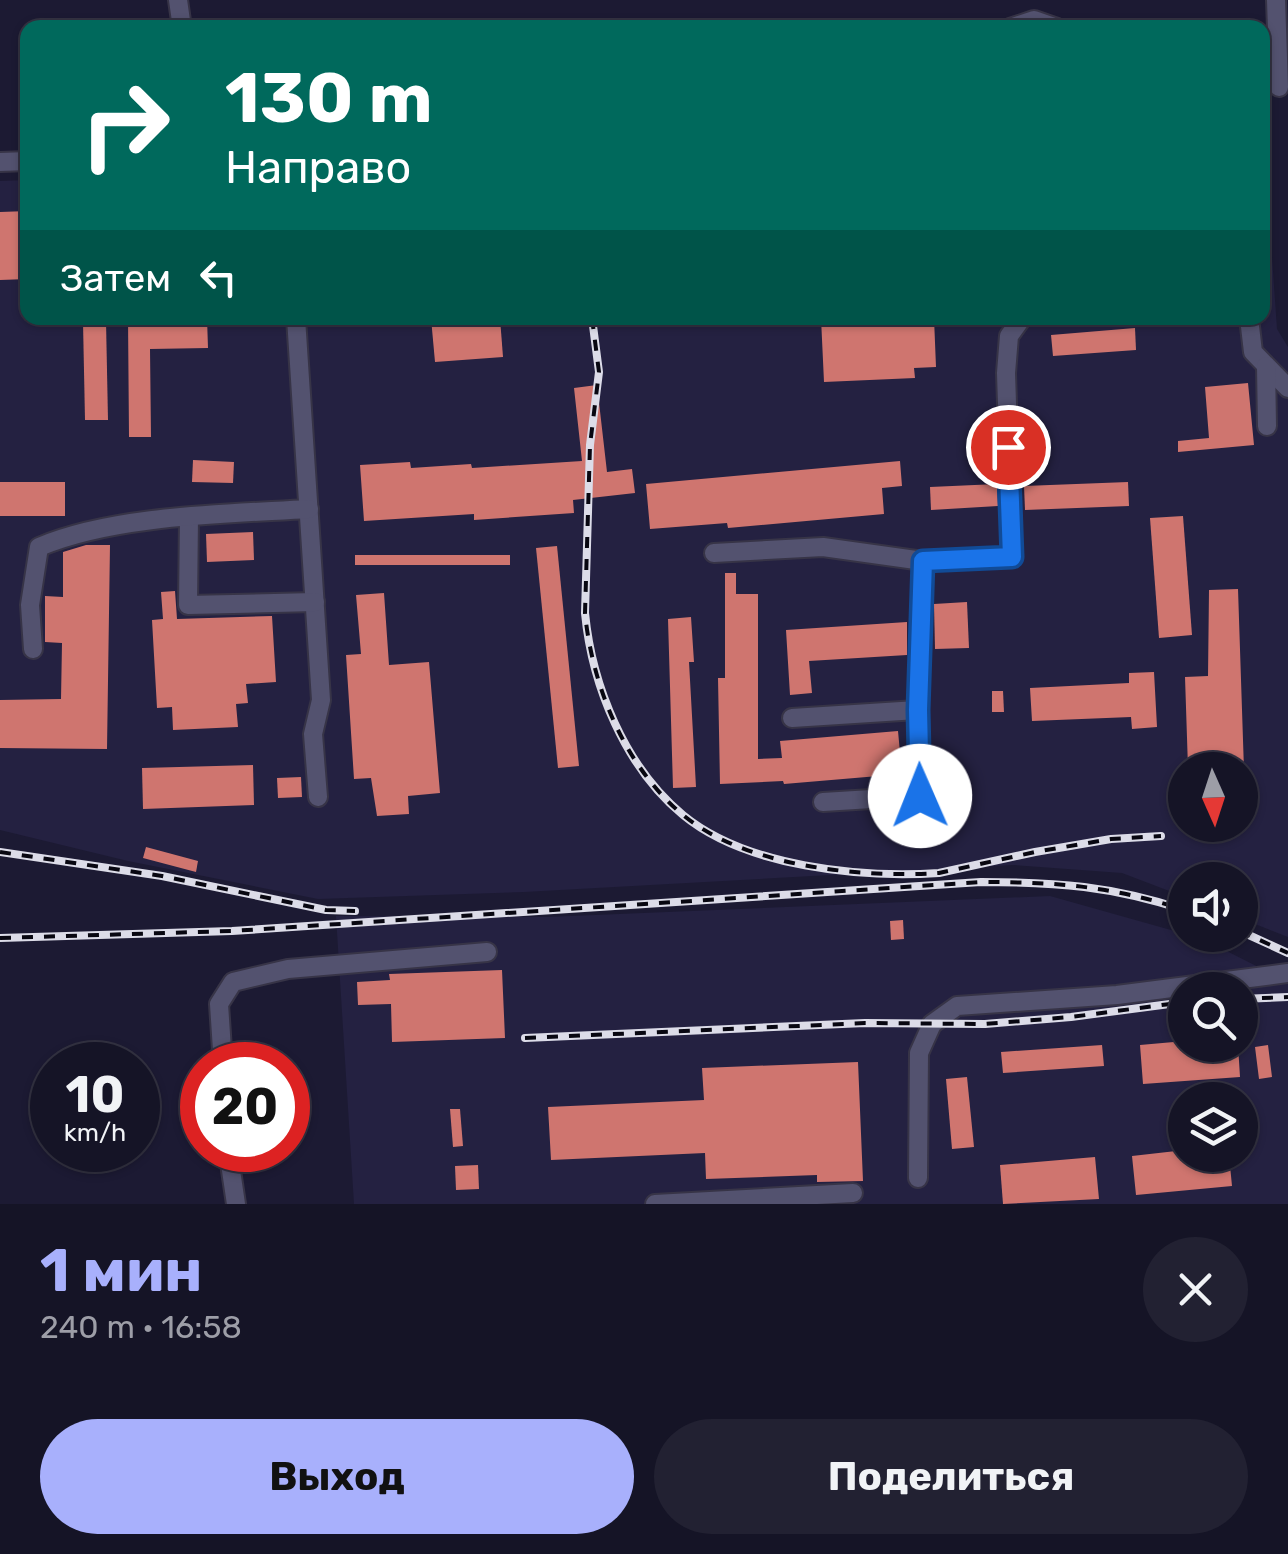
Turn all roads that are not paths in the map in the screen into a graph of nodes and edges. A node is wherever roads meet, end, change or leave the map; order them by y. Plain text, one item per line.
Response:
1 (1276, 0) edge
2 (1277, 87) edge
3 (296, 325) edge
4 (1017, 325) edge
5 (1251, 325) edge
6 (1266, 366) junction
7 (1288, 388) edge
8 (1267, 426) dead end
9 (309, 510) junction
10 (189, 517) junction
11 (714, 553) dead end
12 (923, 561) junction
13 (315, 602) junction
14 (32, 649) dead end
15 (918, 710) junction
16 (792, 718) dead end
17 (318, 796) dead end
18 (823, 802) dead end
19 (488, 952) dead end
20 (1288, 973) edge
21 (221, 1042) edge
22 (231, 1172) edge
23 (918, 1178) dead end
24 (854, 1193) dead end
25 (236, 1204) edge
26 (655, 1204) edge

1 - 2 street
3 - 9 street
4 - 12 street
5 - 6 street
6 - 7 street
6 - 8 street
9 - 10 street
9 - 13 street
10 - 13 street
10 - 14 street
11 - 12 street
12 - 15 street
13 - 17 street
15 - 16 street
15 - 18 street
19 - 21 street
20 - 23 street
22 - 25 street
24 - 26 street

